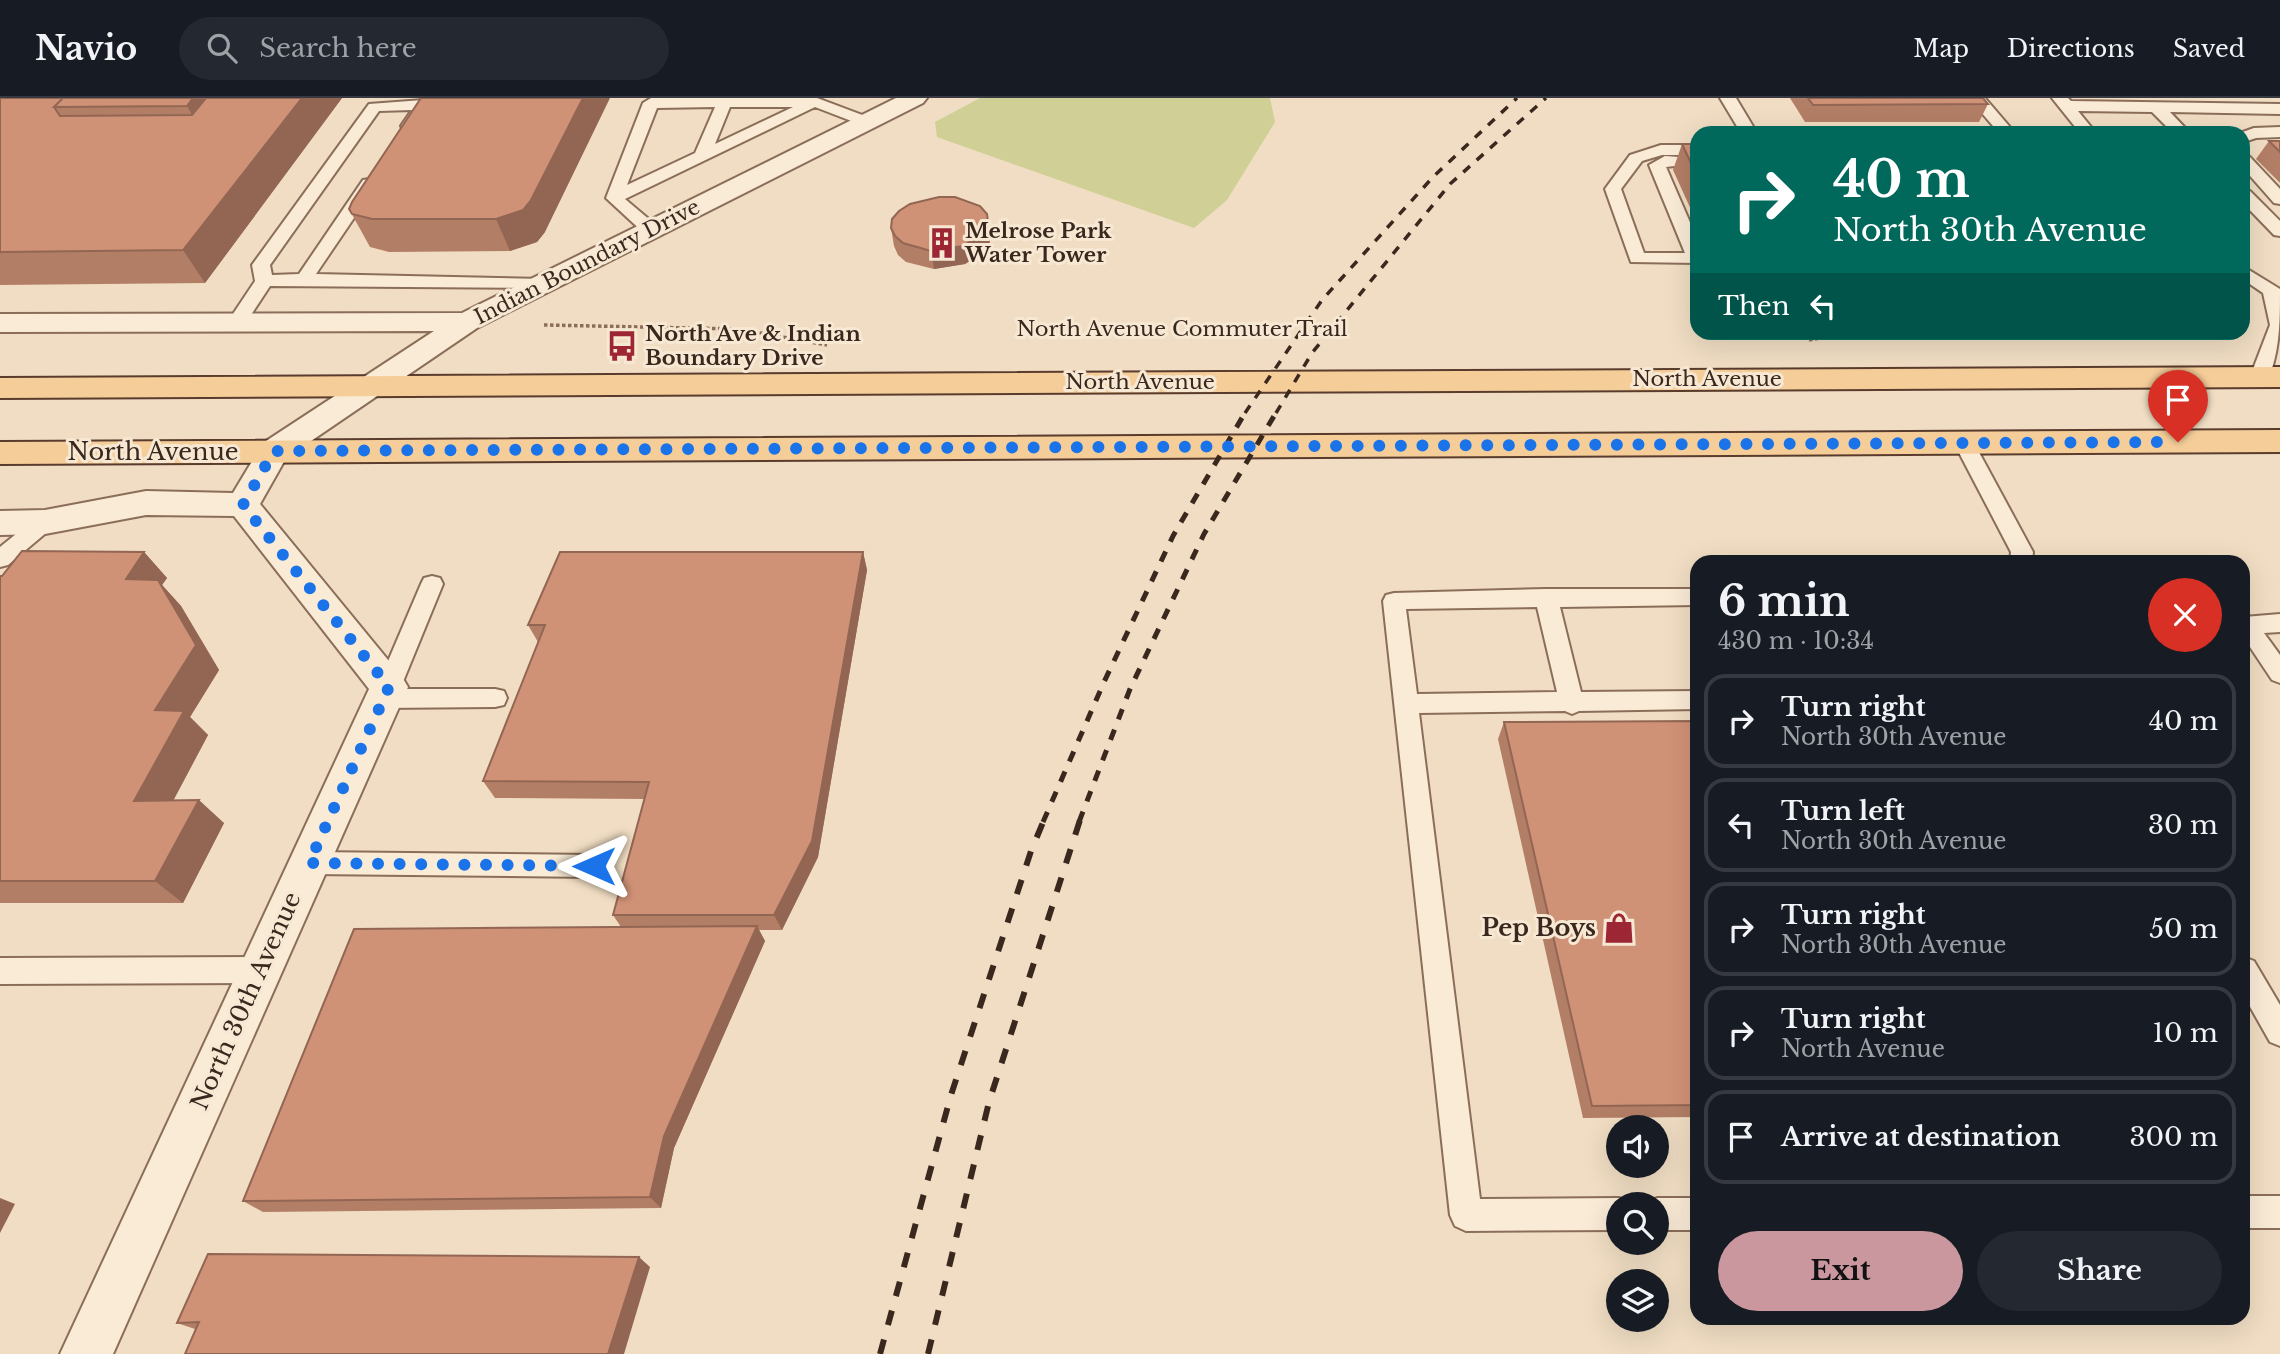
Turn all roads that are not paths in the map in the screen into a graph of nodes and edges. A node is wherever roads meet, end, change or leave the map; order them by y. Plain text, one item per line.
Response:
1 (915, 98) edge
2 (1728, 98) edge
3 (1978, 98) edge
4 (815, 102) junction
5 (2063, 102) edge
6 (724, 103) junction
7 (2130, 103) edge
8 (2156, 107) junction
9 (2280, 108) edge
10 (867, 122) junction
11 (1745, 126) edge
12 (2001, 126) edge
13 (2082, 126) edge
14 (2175, 126) edge
15 (2280, 132) edge
16 (2250, 135) edge
17 (401, 138) edge
18 (1690, 150) edge
19 (702, 156) junction
20 (1690, 161) edge
21 (2250, 166) edge
22 (378, 170) edge
23 (614, 198) junction
24 (2280, 199) edge
25 (2250, 201) edge
26 (651, 230) junction
27 (2280, 231) edge
28 (1690, 242) edge
29 (1690, 258) edge
30 (2250, 276) edge
31 (304, 279) junction
32 (264, 281) junction
33 (544, 284) junction
34 (2276, 295) edge
35 (467, 322) junction
36 (0, 323) edge
37 (236, 323) junction
38 (2270, 377) edge
39 (370, 387) junction
40 (0, 388) edge
41 (2280, 441) edge
42 (1964, 443) junction
43 (274, 451) junction
44 (0, 453) edge
45 (243, 505) junction
46 (45, 522) junction
47 (0, 523) edge
48 (2022, 555) edge
49 (0, 559) edge
50 (432, 584) dead end
51 (1546, 597) junction
52 (1690, 597) edge
53 (2280, 623) edge
54 (2250, 625) edge
55 (2250, 629) edge
56 (2280, 674) edge
57 (386, 693) junction
58 (495, 698) dead end
59 (1690, 700) edge
60 (1406, 704) junction
61 (1572, 704) junction
62 (309, 863) junction
63 (594, 866) dead end
64 (260, 970) junction
65 (0, 971) edge
66 (2250, 980) edge
67 (2280, 1032) edge
68 (2250, 1212) edge
69 (2280, 1212) edge
70 (1606, 1214) edge
71 (1669, 1214) edge
72 (1690, 1214) edge
73 (86, 1354) edge

1 - 10 street, Indian Boundary Drive
2 - 11 lane
3 - 12 lane
4 - 6 lane
4 - 10 lane
4 - 19 lane
5 - 7 lane
5 - 13 lane
6 - 19 lane
6 - 23 lane
7 - 8 lane
8 - 9 lane
8 - 14 lane
10 - 26 street, Indian Boundary Drive
15 - 16 lane
17 - 32 lane
18 - 29 lane
19 - 23 lane
20 - 28 lane
21 - 24 lane
22 - 31 lane
23 - 26 lane
25 - 27 lane
26 - 33 street, Indian Boundary Drive
30 - 34 lane
31 - 32 lane
31 - 33 lane
32 - 37 lane
33 - 35 street, Indian Boundary Drive
34 - 38 lane
35 - 37 street
35 - 39 street, Indian Boundary Drive
36 - 37 street
38 - 39 main road, North Avenue
39 - 40 main road, North Avenue
39 - 43 street, Indian Boundary Drive
41 - 42 main road, North Avenue
42 - 43 main road, North Avenue
42 - 48 lane
43 - 44 main road, North Avenue
43 - 45 street
45 - 46 street, North Avenue
45 - 57 street
46 - 47 street, North Avenue
46 - 49 lane
50 - 57 lane
51 - 52 lane
51 - 60 lane
51 - 61 lane
53 - 54 lane
55 - 56 lane
57 - 58 lane
57 - 62 street, North 30th Avenue
59 - 61 lane
60 - 61 lane
60 - 70 lane
62 - 63 lane
62 - 64 street, North 30th Avenue
64 - 65 lane
64 - 73 street, North 30th Avenue
66 - 67 lane
68 - 69 lane
71 - 72 lane

